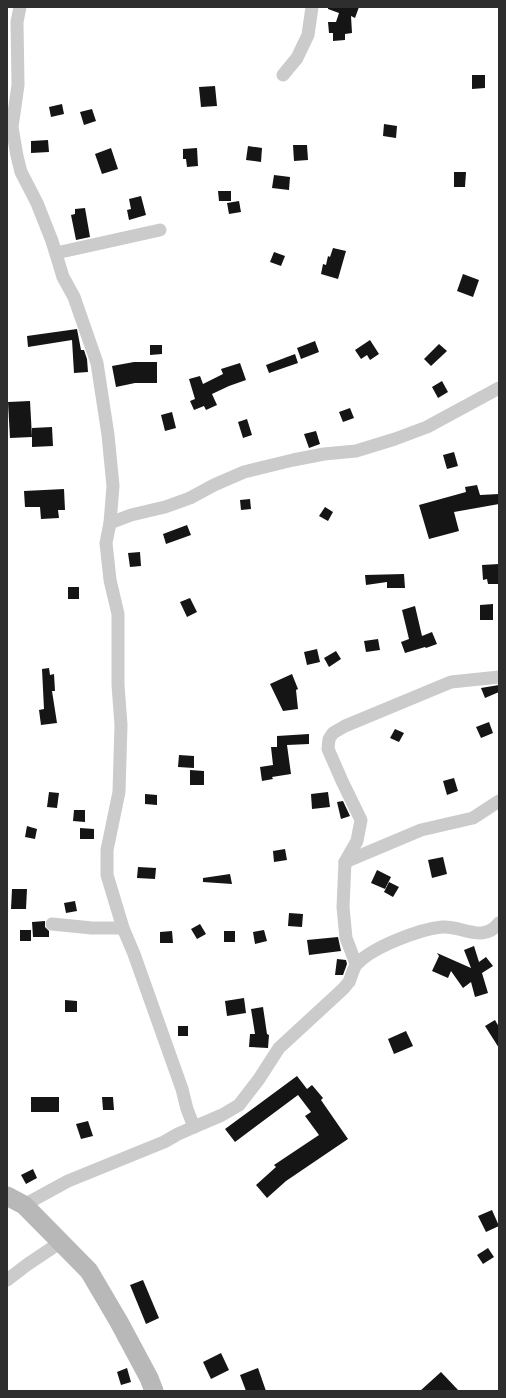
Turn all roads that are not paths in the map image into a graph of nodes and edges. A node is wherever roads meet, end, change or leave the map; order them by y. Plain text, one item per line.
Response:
1 (20, 7) edge
2 (312, 7) edge
3 (283, 75) dead end
4 (10, 127) edge
5 (160, 230) dead end
6 (56, 253) junction
7 (499, 388) edge
8 (110, 522) junction
9 (499, 677) edge
10 (499, 801) edge
11 (345, 862) junction
12 (52, 924) dead end
13 (123, 928) junction
14 (498, 928) edge
15 (356, 964) junction
16 (194, 1127) junction
17 (7, 1196) edge
18 (24, 1205) junction
19 (61, 1242) junction
20 (7, 1280) edge
21 (154, 1391) edge

1 - 4 street
2 - 3 street
4 - 6 street
5 - 6 street
6 - 8 street
7 - 8 street
8 - 13 street
9 - 11 street
10 - 11 street
11 - 15 street
12 - 13 street
13 - 16 street
14 - 15 street
15 - 16 street
16 - 18 street
17 - 18 street
18 - 19 street
19 - 20 street
19 - 21 street

